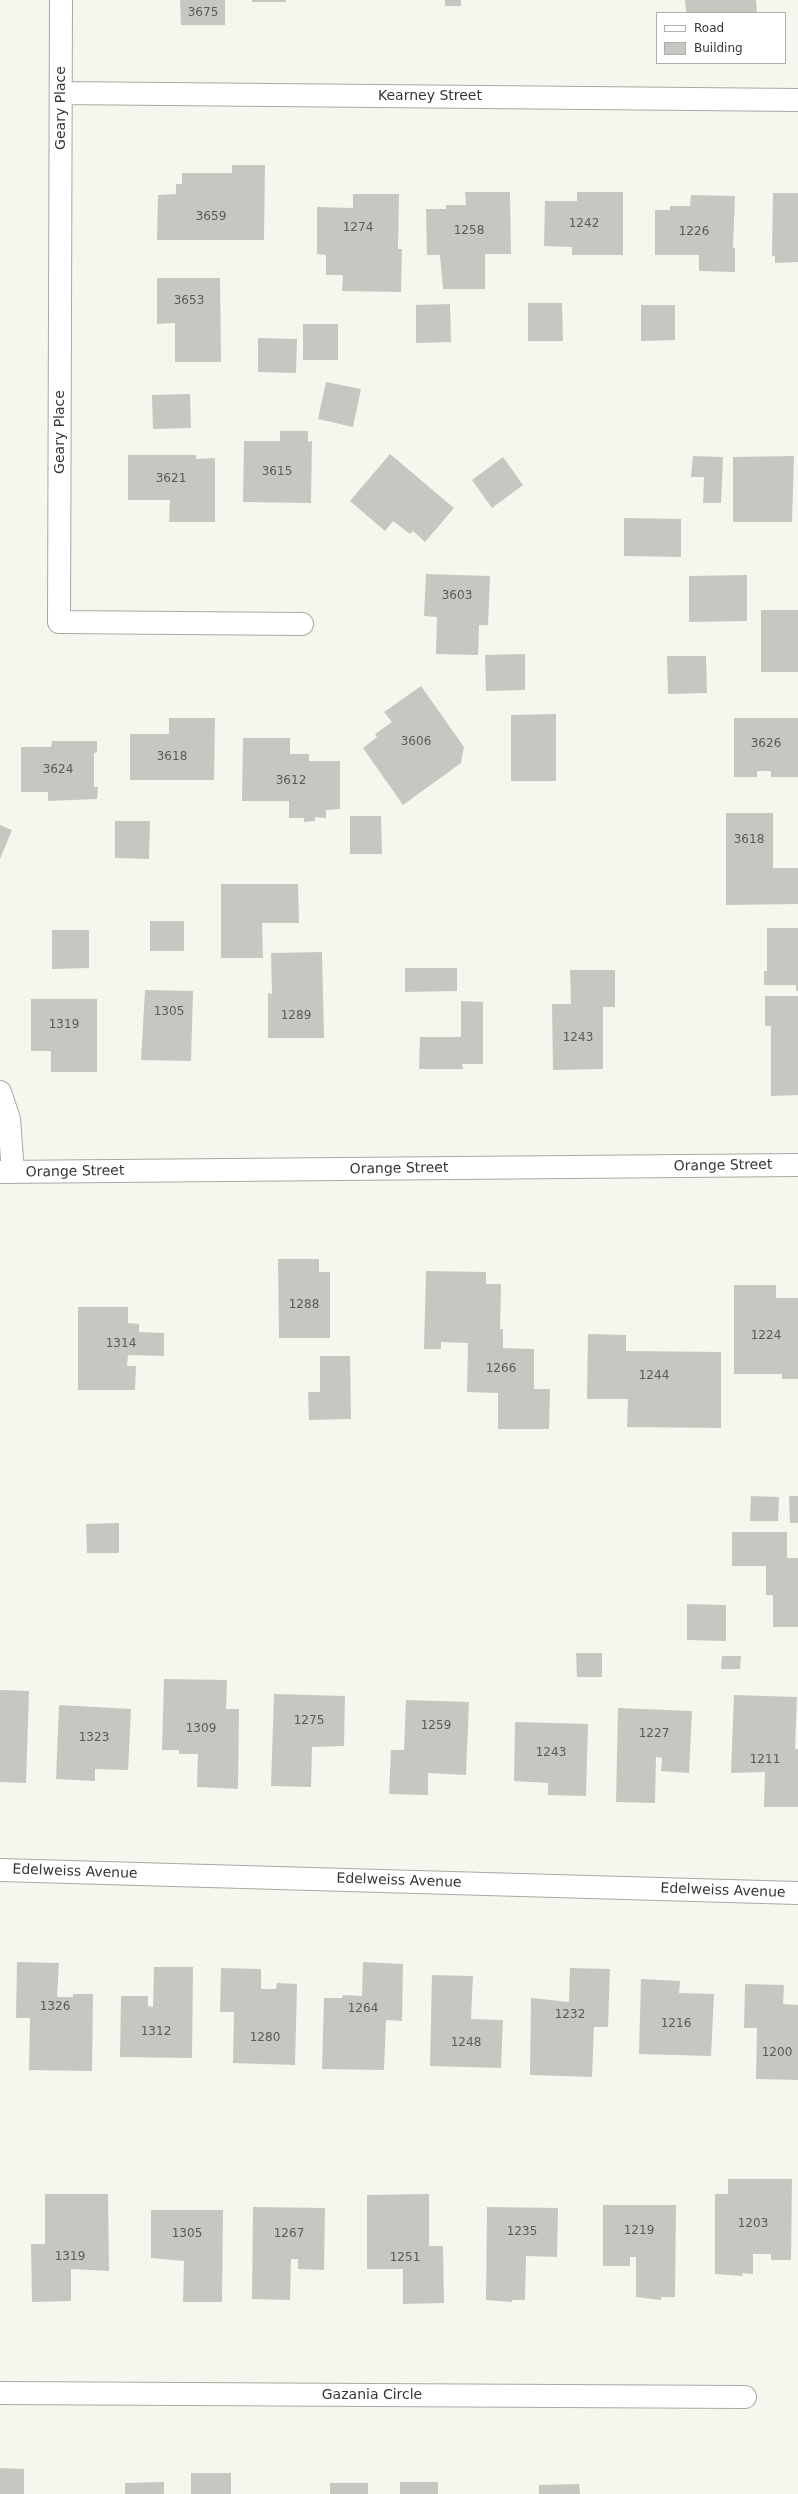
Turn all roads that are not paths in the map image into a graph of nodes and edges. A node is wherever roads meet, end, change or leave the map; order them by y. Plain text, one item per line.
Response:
1 (62, 0) edge
2 (61, 93) junction
3 (798, 100) edge
4 (302, 624) dead end
5 (0, 1092) edge
6 (798, 1165) edge
7 (7, 1172) edge
8 (0, 1870) edge
9 (798, 1893) edge
10 (0, 2393) edge
11 (745, 2397) dead end

1 - 2 street, Geary Place
2 - 3 street, Kearney Street
2 - 4 street, Geary Place
5 - 7 street
6 - 7 street, Orange Street
8 - 9 street, Edelweiss Avenue
10 - 11 street, Gazania Circle

